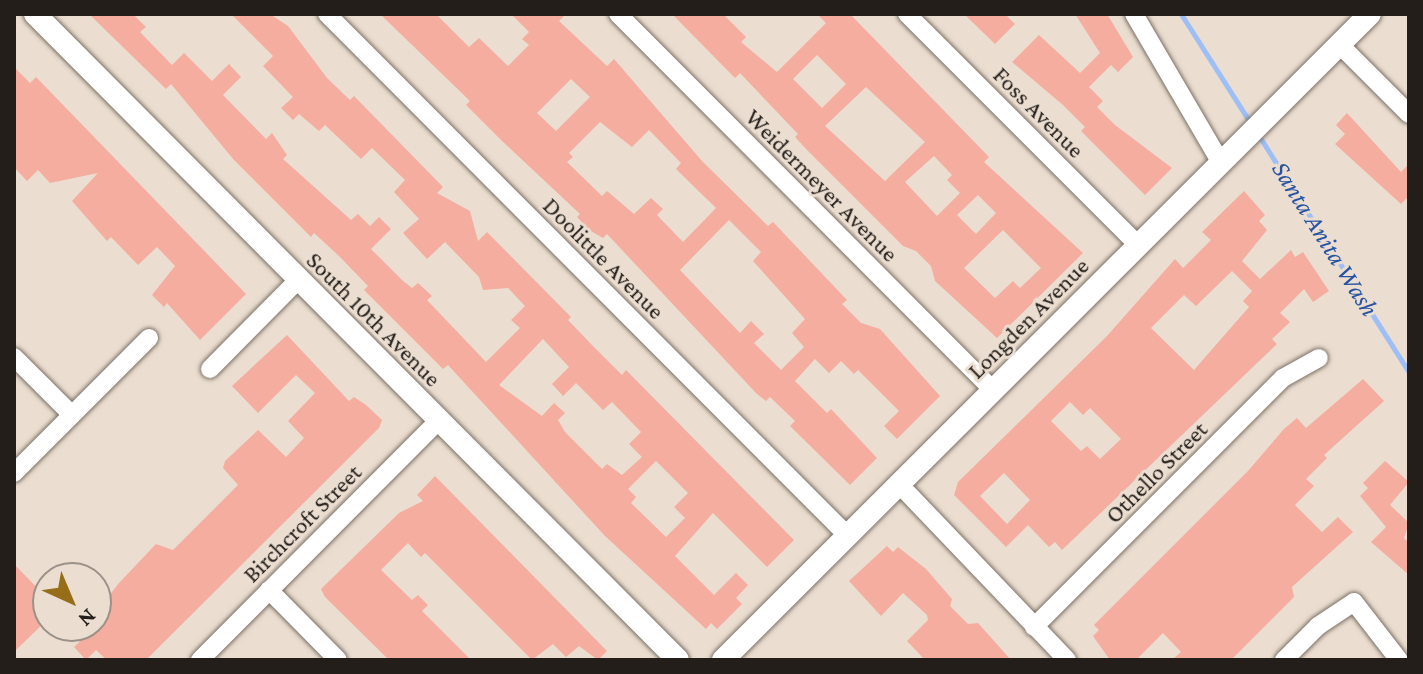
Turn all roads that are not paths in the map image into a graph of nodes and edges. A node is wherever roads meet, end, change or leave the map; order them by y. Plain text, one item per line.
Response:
1 (35, 14) edge
2 (327, 14) edge
3 (618, 14) edge
4 (907, 14) edge
5 (1134, 14) edge
6 (1370, 14) edge
7 (1339, 44) junction
8 (1409, 114) edge
9 (1221, 163) junction
10 (1138, 245) junction
11 (298, 280) junction
12 (149, 338) dead end
13 (14, 357) edge
14 (1319, 358) dead end
15 (210, 369) dead end
16 (993, 390) junction
17 (72, 415) junction
18 (439, 420) junction
19 (14, 473) edge
20 (898, 483) junction
21 (847, 535) junction
22 (269, 590) junction
23 (1034, 627) junction
24 (200, 660) edge
25 (338, 660) edge
26 (678, 660) edge
27 (723, 660) edge
28 (1067, 660) edge
29 (1284, 660) edge
30 (1399, 660) edge

1 - 11 street, South 10th Avenue
2 - 21 street, Doolittle Avenue
3 - 16 street, Weidermeyer Avenue
4 - 10 street, Foss Avenue
5 - 9 street
6 - 7 street, Longden Avenue
7 - 8 street
7 - 9 street, Longden Avenue
9 - 10 street, Longden Avenue
10 - 16 street, Longden Avenue
11 - 15 street
11 - 18 street, South 10th Avenue
12 - 17 street
13 - 17 street
14 - 23 street, Othello Street
16 - 20 street, Longden Avenue
17 - 19 street
18 - 22 street, Birchcroft Street
18 - 26 street, South 10th Avenue
20 - 21 street, Longden Avenue
20 - 23 street
21 - 27 street, Longden Avenue
22 - 24 street, Birchcroft Street
22 - 25 street
23 - 28 street
29 - 30 street

